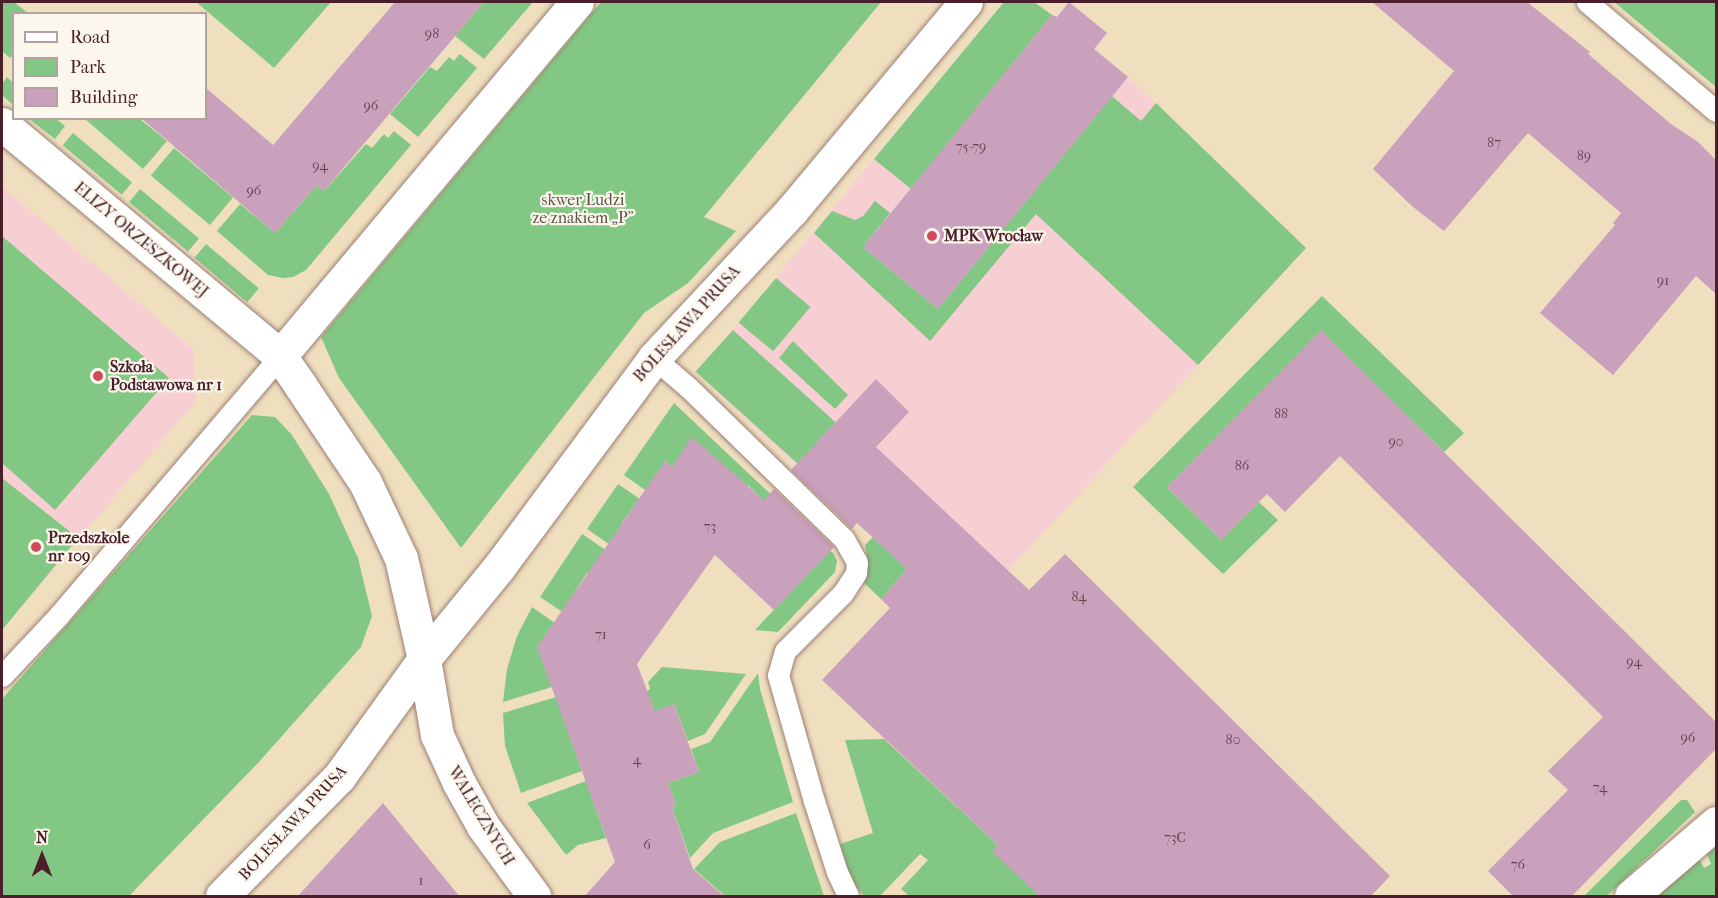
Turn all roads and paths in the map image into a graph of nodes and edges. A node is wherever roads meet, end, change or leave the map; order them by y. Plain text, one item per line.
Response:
1 (577, 2) edge
2 (966, 2) edge
3 (1587, 2) edge
4 (1716, 111) edge
5 (2, 124) edge
6 (280, 356) junction
7 (654, 358) junction
8 (424, 659) junction
9 (2, 676) edge
10 (1716, 823) edge
11 (222, 897) edge
12 (534, 897) edge
13 (848, 897) edge
14 (1631, 897) edge

1 - 6 street
2 - 7 street, BOLESŁAWA PRUSA
3 - 4 lane
5 - 6 street, ELIZY ORZESZKOWEJ
6 - 8 street
6 - 9 lane
7 - 8 street, BOLESŁAWA PRUSA
7 - 13 lane
8 - 11 street, BOLESŁAWA PRUSA
8 - 12 street, WALECZNYCH
10 - 14 street

